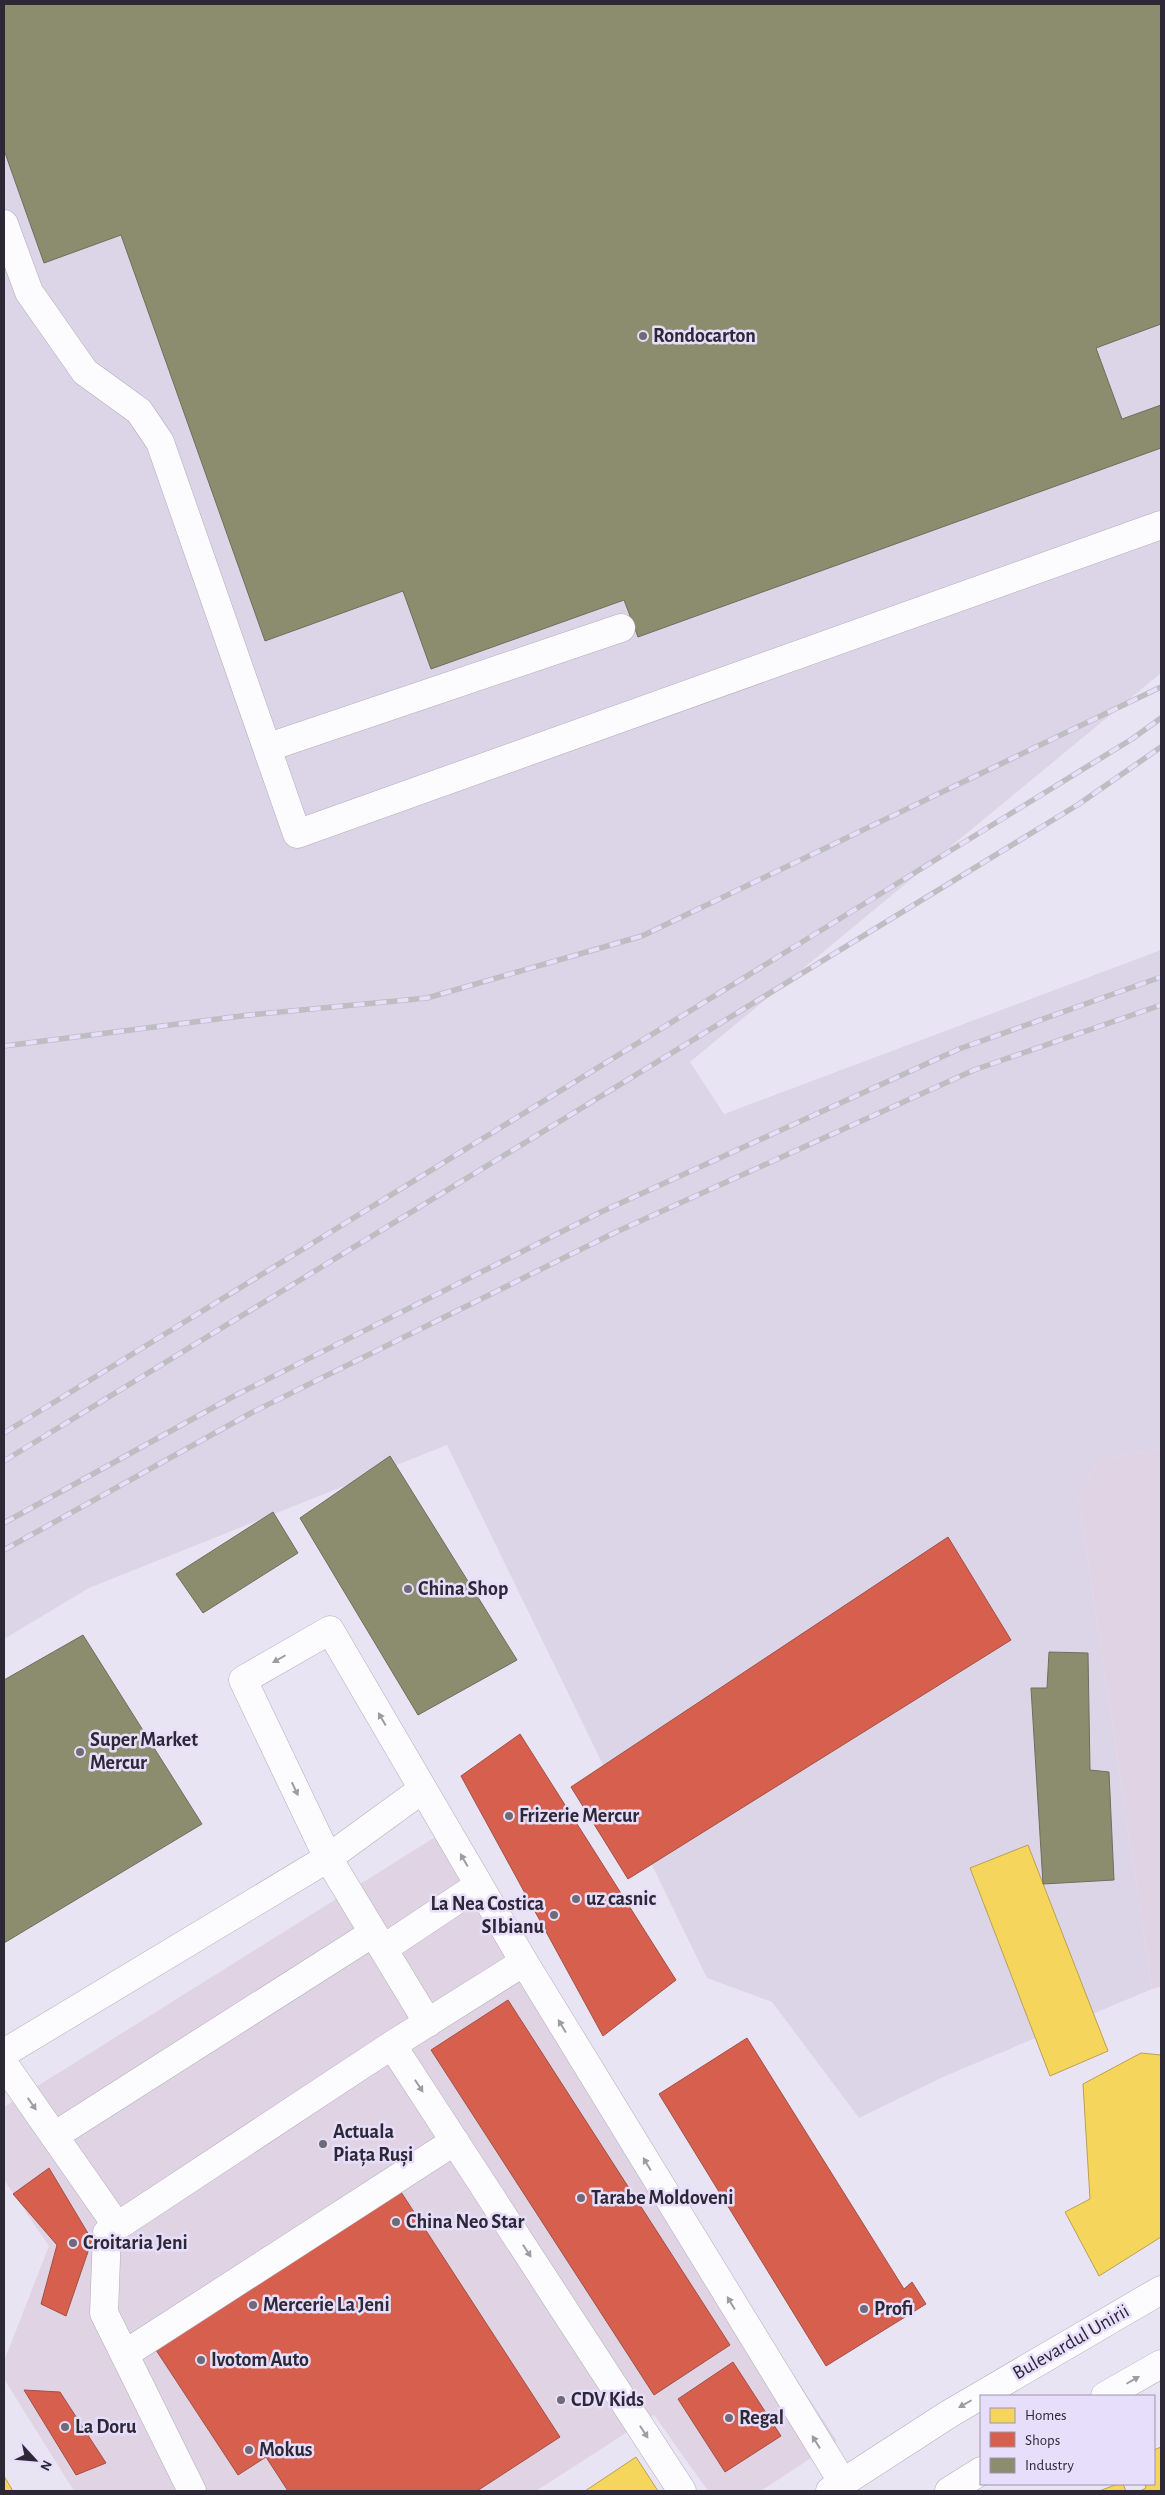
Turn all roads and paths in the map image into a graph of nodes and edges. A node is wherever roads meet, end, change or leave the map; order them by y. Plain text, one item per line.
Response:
1 (4, 224) edge
2 (1161, 525) edge
3 (621, 628) dead end
4 (269, 747) junction
5 (423, 1789) junction
6 (328, 1858) junction
7 (479, 1885) junction
8 (378, 1941) junction
9 (524, 1962) junction
10 (428, 2023) junction
11 (392, 2045) junction
12 (4, 2052) edge
13 (4, 2064) edge
14 (54, 2136) junction
15 (455, 2141) junction
16 (117, 2226) junction
17 (1161, 2290) edge
18 (125, 2354) junction
19 (1161, 2364) edge
20 (1012, 2388) edge
21 (995, 2395) edge
22 (1107, 2395) edge
23 (980, 2401) edge
24 (980, 2472) edge
25 (840, 2488) edge
26 (192, 2491) edge
27 (682, 2491) edge
28 (949, 2491) edge

1 - 4 main road
2 - 4 main road
3 - 4 main road
5 - 6 main road
5 -> 6 main road
7 -> 5 main road
6 - 8 main road
6 - 12 main road
7 - 8 main road
7 - 9 main road
8 - 10 main road
8 - 14 main road
9 - 10 main road
25 -> 9 main road
10 - 11 main road
11 -> 15 main road
11 - 16 main road
13 -> 14 main road
14 - 16 main road
15 - 18 main road
15 -> 27 main road
16 - 18 main road
17 - 20 main road, Bulevardul Unirii
18 - 26 main road
22 -> 19 main road
20 -> 21 main road, Bulevardul Unirii
23 -> 25 main road, Bulevardul Unirii
24 - 28 main road

